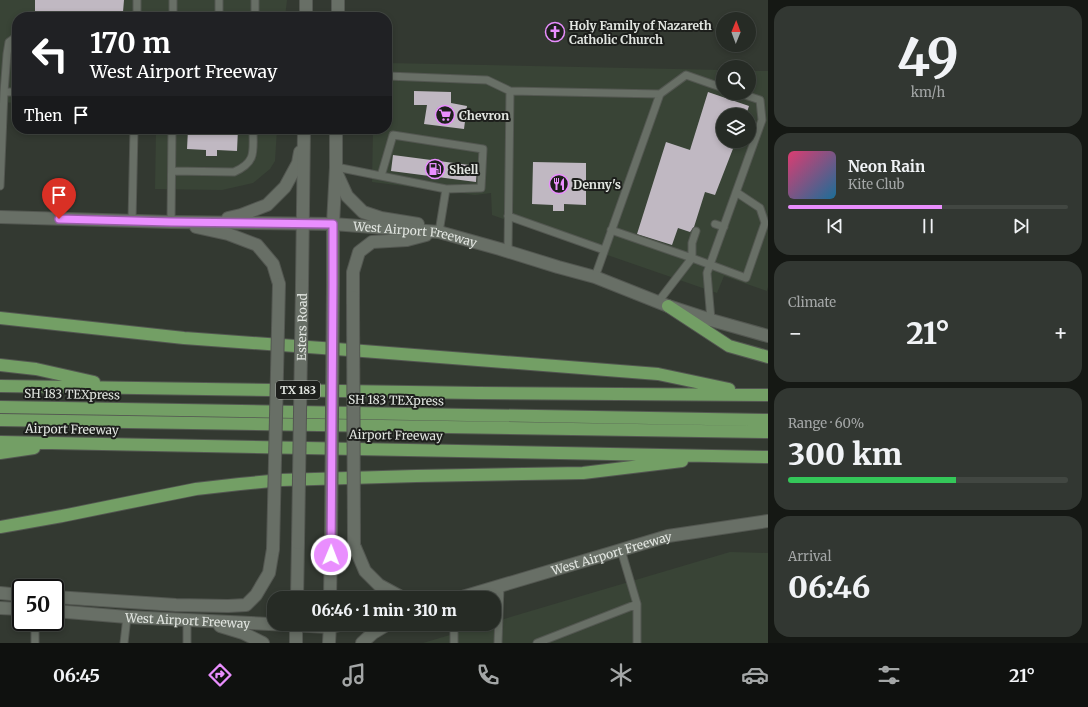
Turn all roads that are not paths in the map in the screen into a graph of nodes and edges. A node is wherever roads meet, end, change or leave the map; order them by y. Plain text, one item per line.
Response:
1 (137, 0) edge
2 (173, 0) edge
3 (219, 0) edge
4 (256, 0) edge
5 (306, 0) edge
6 (338, 0) edge
7 (137, 12) edge
8 (173, 12) edge
9 (219, 12) edge
10 (255, 12) edge
11 (306, 12) edge
12 (338, 12) edge
13 (12, 40) edge
14 (392, 76) edge
15 (716, 86) edge
16 (510, 91) junction
17 (4, 92) junction
18 (12, 92) edge
19 (660, 94) junction
20 (756, 99) edge
21 (134, 134) edge
22 (172, 134) edge
23 (253, 134) edge
24 (303, 134) edge
25 (304, 134) edge
26 (336, 134) edge
27 (336, 167) junction
28 (172, 171) junction
29 (380, 176) junction
30 (0, 186) edge
31 (446, 189) junction
32 (736, 192) junction
33 (508, 216) junction
34 (0, 217) edge
35 (132, 221) junction
36 (171, 222) junction
37 (213, 222) junction
38 (304, 224) junction
39 (333, 224) junction
40 (715, 224) dead end
41 (724, 227) junction
42 (611, 230) junction
43 (696, 231) dead end
44 (439, 232) junction
45 (604, 250) junction
46 (508, 251) junction
47 (692, 258) junction
48 (710, 265) junction
49 (595, 277) junction
50 (663, 304) junction
51 (0, 318) edge
52 (711, 320) junction
53 (768, 336) edge
54 (768, 357) edge
55 (0, 365) edge
56 (0, 386) edge
57 (118, 387) junction
58 (754, 395) junction
59 (768, 395) edge
60 (0, 407) edge
61 (0, 420) edge
62 (768, 420) edge
63 (768, 432) edge
64 (0, 442) edge
65 (73, 443) junction
66 (0, 453) edge
67 (728, 456) junction
68 (768, 457) edge
69 (768, 521) edge
70 (0, 527) edge
71 (621, 550) junction
72 (500, 586) junction
73 (297, 591) edge
74 (330, 591) edge
75 (390, 591) edge
76 (483, 591) edge
77 (0, 593) edge
78 (12, 594) edge
79 (64, 598) edge
80 (637, 604) junction
81 (0, 608) edge
82 (12, 609) edge
83 (64, 612) edge
84 (127, 617) junction
85 (187, 620) junction
86 (204, 621) junction
87 (267, 624) edge
88 (35, 631) edge
89 (296, 631) edge
90 (330, 631) edge
91 (376, 631) edge
92 (454, 631) edge
93 (35, 643) edge
94 (124, 643) edge
95 (187, 643) edge
96 (263, 643) edge
97 (296, 643) edge
98 (329, 643) edge
99 (362, 643) edge
100 (454, 643) edge
101 (498, 643) edge
102 (536, 643) edge
103 (637, 643) edge

1 - 7 lane
2 - 8 lane
3 - 9 lane
4 - 10 lane
5 - 11 main road
6 - 12 main road
13 - 17 lane
14 - 16 lane
15 - 19 lane
16 - 19 lane
16 - 33 lane
17 - 18 lane
17 - 30 lane
19 - 42 lane
20 - 32 lane
21 - 35 lane
22 - 28 lane
23 - 28 lane
24 - 37 main road
25 - 38 main road, Esters Road
26 - 27 main road
27 - 29 lane
27 - 39 main road
27 - 44 main road
28 - 36 lane
29 - 31 lane
29 - 31 lane
31 - 44 lane
32 - 41 lane
32 - 48 lane
33 - 45 lane
33 - 46 lane
34 - 35 main road, West Airport Freeway
35 - 36 main road, West Airport Freeway
36 - 37 main road, West Airport Freeway
36 - 79 main road, bridge
37 - 38 main road, West Airport Freeway
38 - 39 main road, West Airport Freeway
38 - 73 main road, Esters Road, bridge
39 - 44 main road, West Airport Freeway
39 - 74 main road, bridge
40 - 41 lane
41 - 48 lane
42 - 45 lane
42 - 47 lane
43 - 47 lane
44 - 46 main road, West Airport Freeway
44 - 75 main road, bridge
45 - 49 lane
46 - 49 main road, West Airport Freeway
47 - 48 lane
47 - 50 lane
48 - 52 lane
49 - 50 main road, West Airport Freeway
50 - 52 main road, West Airport Freeway
50 - 54 highway
51 - 58 highway
52 - 53 main road, West Airport Freeway
55 - 57 highway
56 - 57 highway, TX 183
57 - 58 highway, TX 183
58 - 59 highway, TX 183
60 - 62 highway, SH 183 TEXpress
61 - 63 highway
64 - 65 highway, Airport Freeway
65 - 66 highway
65 - 67 highway, Airport Freeway
67 - 68 highway, Airport Freeway
67 - 70 highway
69 - 71 main road, West Airport Freeway
71 - 72 main road, West Airport Freeway
71 - 80 lane
72 - 76 main road, West Airport Freeway
72 - 101 lane
77 - 78 main road
80 - 102 lane
80 - 103 lane
81 - 82 main road
83 - 84 main road, West Airport Freeway
84 - 85 main road, West Airport Freeway
84 - 94 lane
85 - 86 main road, West Airport Freeway
85 - 95 lane
86 - 87 main road, West Airport Freeway
86 - 96 main road
88 - 93 lane
89 - 97 main road
90 - 98 main road
91 - 99 main road
92 - 100 lane

